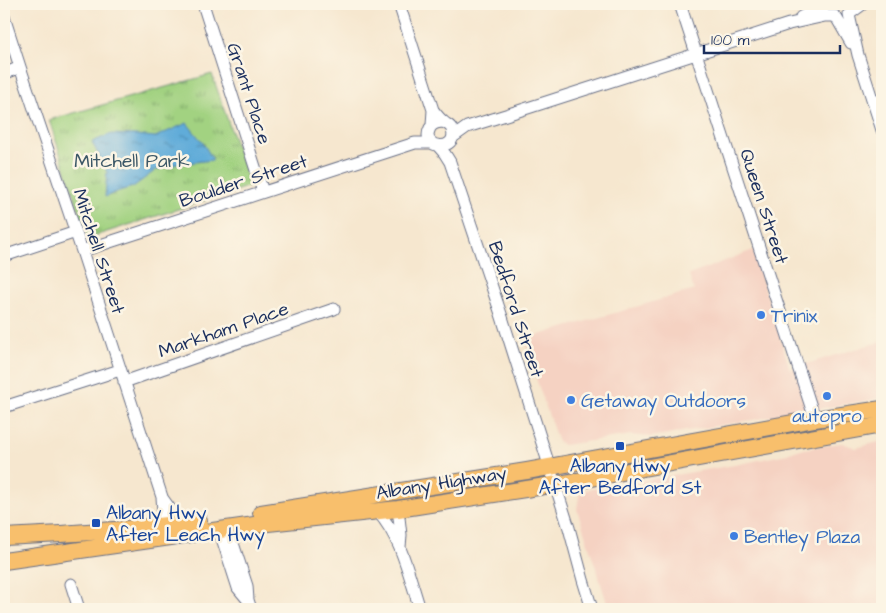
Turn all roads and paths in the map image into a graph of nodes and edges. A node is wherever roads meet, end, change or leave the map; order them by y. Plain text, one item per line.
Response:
1 (203, 4) edge
2 (399, 4) edge
3 (680, 4) edge
4 (829, 4) edge
5 (863, 4) edge
6 (851, 10) edge
7 (836, 16) junction
8 (4, 17) edge
9 (789, 24) junction
10 (696, 54) junction
11 (858, 55) junction
12 (20, 67) junction
13 (4, 74) edge
14 (433, 110) junction
15 (446, 123) junction
16 (467, 127) junction
17 (430, 128) junction
18 (882, 130) edge
19 (451, 139) junction
20 (415, 143) junction
21 (435, 144) junction
22 (450, 162) junction
23 (264, 192) junction
24 (76, 232) junction
25 (82, 251) junction
26 (4, 256) edge
27 (334, 310) dead end
28 (120, 370) junction
29 (124, 382) junction
30 (4, 407) edge
31 (882, 409) edge
32 (816, 419) junction
33 (882, 426) edge
34 (549, 466) junction
35 (555, 484) junction
36 (162, 497) junction
37 (398, 509) junction
38 (378, 512) junction
39 (172, 525) junction
40 (224, 529) junction
41 (4, 537) edge
42 (400, 548) junction
43 (7, 562) edge
44 (71, 584) dead end
45 (250, 605) edge
46 (79, 609) edge
47 (420, 609) edge
48 (592, 609) edge

1 - 23 street, Grant Place
2 - 14 street
3 - 10 street, Queen Street
4 - 7 street
4 - 9 street
5 - 6 street
6 - 7 street
6 - 11 street
7 - 9 street
7 - 11 street
8 - 12 street, Mitchell Street
9 - 10 street
10 - 16 street
10 - 32 street, Queen Street
11 - 18 street
12 - 13 street
12 - 24 street, Mitchell Street
14 - 15 street
14 - 17 street
15 - 16 street
15 - 17 street
15 - 19 street
16 - 19 street
17 - 20 street, Boulder Street
17 - 21 street
19 - 21 street
19 - 22 street, Bedford Street
20 - 21 street, Boulder Street
20 - 23 street, Boulder Street
21 - 22 street, Bedford Street
22 - 34 street, Bedford Street
23 - 25 street, Boulder Street
24 - 25 street, Mitchell Street
24 - 26 street
25 - 28 street, Mitchell Street
27 - 29 street, Markham Place
28 - 29 street, Mitchell Street
28 - 30 street
29 - 36 street, Mitchell Street
31 - 32 highway, Albany Highway
32 - 34 highway, Albany Highway
33 - 35 highway, Albany Highway
34 - 35 street, Bedford Street
34 - 39 highway, Albany Highway
35 - 37 highway, Albany Highway
35 - 48 street, Bedford Street
36 - 39 street, Mitchell Street
36 - 39 street, Mitchell Street
37 - 38 highway, Albany Highway
37 - 42 street
38 - 40 highway, Albany Highway
38 - 42 street
39 - 41 highway, Albany Highway
40 - 43 highway, Albany Highway
40 - 45 street
42 - 47 street
44 - 46 street

